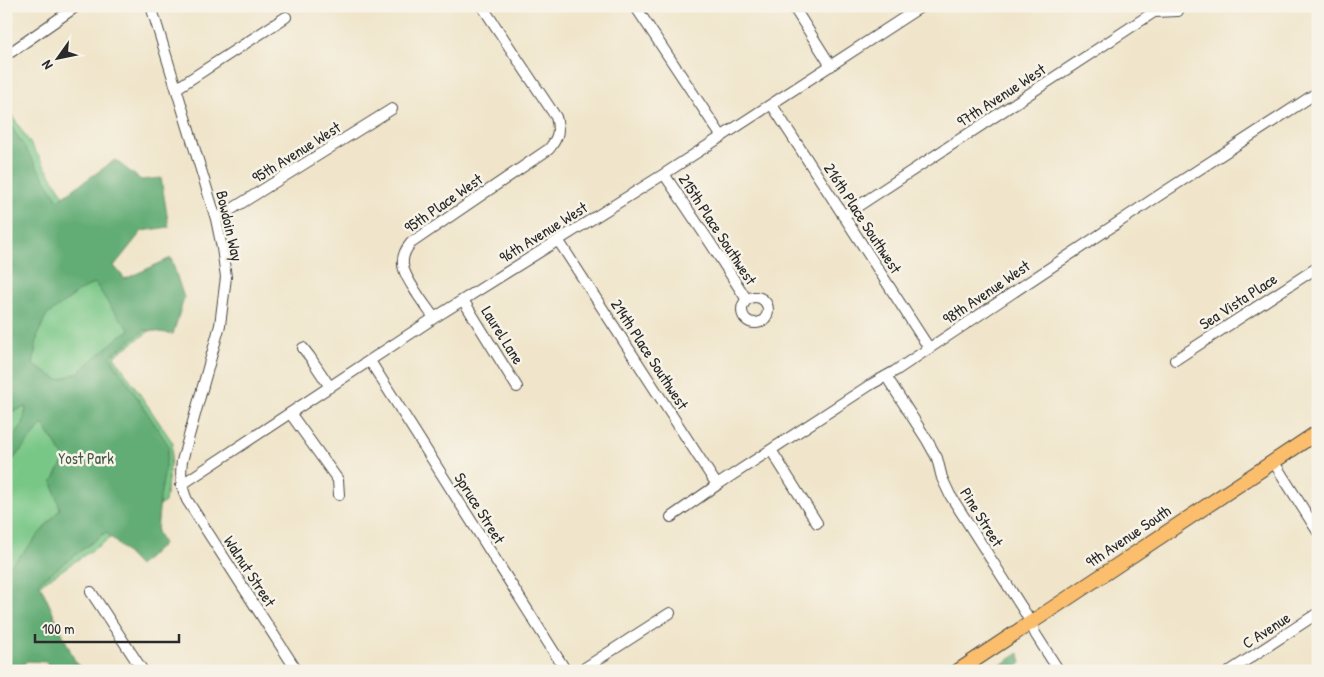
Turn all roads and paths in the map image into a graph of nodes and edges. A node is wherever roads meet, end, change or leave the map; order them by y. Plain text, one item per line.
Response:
1 (77, 6) edge
2 (151, 6) edge
3 (482, 6) edge
4 (635, 6) edge
5 (793, 6) edge
6 (922, 6) edge
7 (1152, 9) edge
8 (1178, 11) dead end
9 (286, 17) dead end
10 (11, 52) dead end
11 (831, 66) junction
12 (177, 88) junction
13 (1318, 92) edge
14 (772, 105) junction
15 (392, 108) dead end
16 (722, 137) junction
17 (664, 174) junction
18 (843, 216) junction
19 (216, 219) junction
20 (558, 240) junction
21 (1318, 267) edge
22 (463, 300) junction
23 (747, 300) dead end
24 (434, 318) junction
25 (303, 348) dead end
26 (929, 348) junction
27 (370, 360) junction
28 (1175, 360) dead end
29 (886, 376) junction
30 (330, 387) junction
31 (518, 387) dead end
32 (290, 414) junction
33 (1318, 432) edge
34 (771, 450) junction
35 (1273, 461) junction
36 (717, 484) junction
37 (181, 485) junction
38 (339, 495) dead end
39 (671, 517) dead end
40 (817, 523) dead end
41 (1318, 532) edge
42 (91, 592) dead end
43 (670, 613) dead end
44 (1318, 613) edge
45 (1030, 622) junction
46 (143, 671) edge
47 (297, 671) edge
48 (566, 671) edge
49 (580, 671) edge
50 (958, 671) edge
51 (1059, 671) edge
52 (1230, 671) edge

1 - 10 street
2 - 12 street, Bowdoin Way
3 - 24 street, 95th Place West
4 - 16 street
5 - 11 street
6 - 11 street, 96th Avenue West
7 - 8 street, 97th Avenue West
7 - 18 street, 97th Avenue West
9 - 12 street
11 - 14 street, 96th Avenue West
12 - 19 street, Bowdoin Way
13 - 26 street, 98th Avenue West
14 - 16 street, 96th Avenue West
14 - 18 street, 216th Place Southwest
15 - 19 street, 95th Avenue West
16 - 17 street, 96th Avenue West
17 - 20 street, 96th Avenue West
17 - 23 street, 215th Place Southwest
18 - 26 street, 216th Place Southwest
19 - 37 street, Bowdoin Way
20 - 22 street, 96th Avenue West
20 - 36 street, 214th Place Southwest
21 - 28 street, Sea Vista Place
22 - 24 street, 96th Avenue West
22 - 31 street, Laurel Lane
24 - 27 street, 96th Avenue West
25 - 30 street
26 - 29 street, 98th Avenue West
27 - 30 street, 96th Avenue West
27 - 48 street, Spruce Street
29 - 34 street, 98th Avenue West
29 - 45 street, Pine Street
30 - 32 street, 96th Avenue West
32 - 37 street, 96th Avenue West
32 - 38 street
33 - 35 main road, 9th Avenue South
34 - 36 street, 98th Avenue West
34 - 40 street
35 - 41 street
35 - 45 main road, 9th Avenue South
36 - 39 street, 98th Avenue West
37 - 47 street, Walnut Street
42 - 46 street
43 - 49 street
44 - 52 street, C Avenue
45 - 50 main road, 9th Avenue South
45 - 51 street, Pine Street

